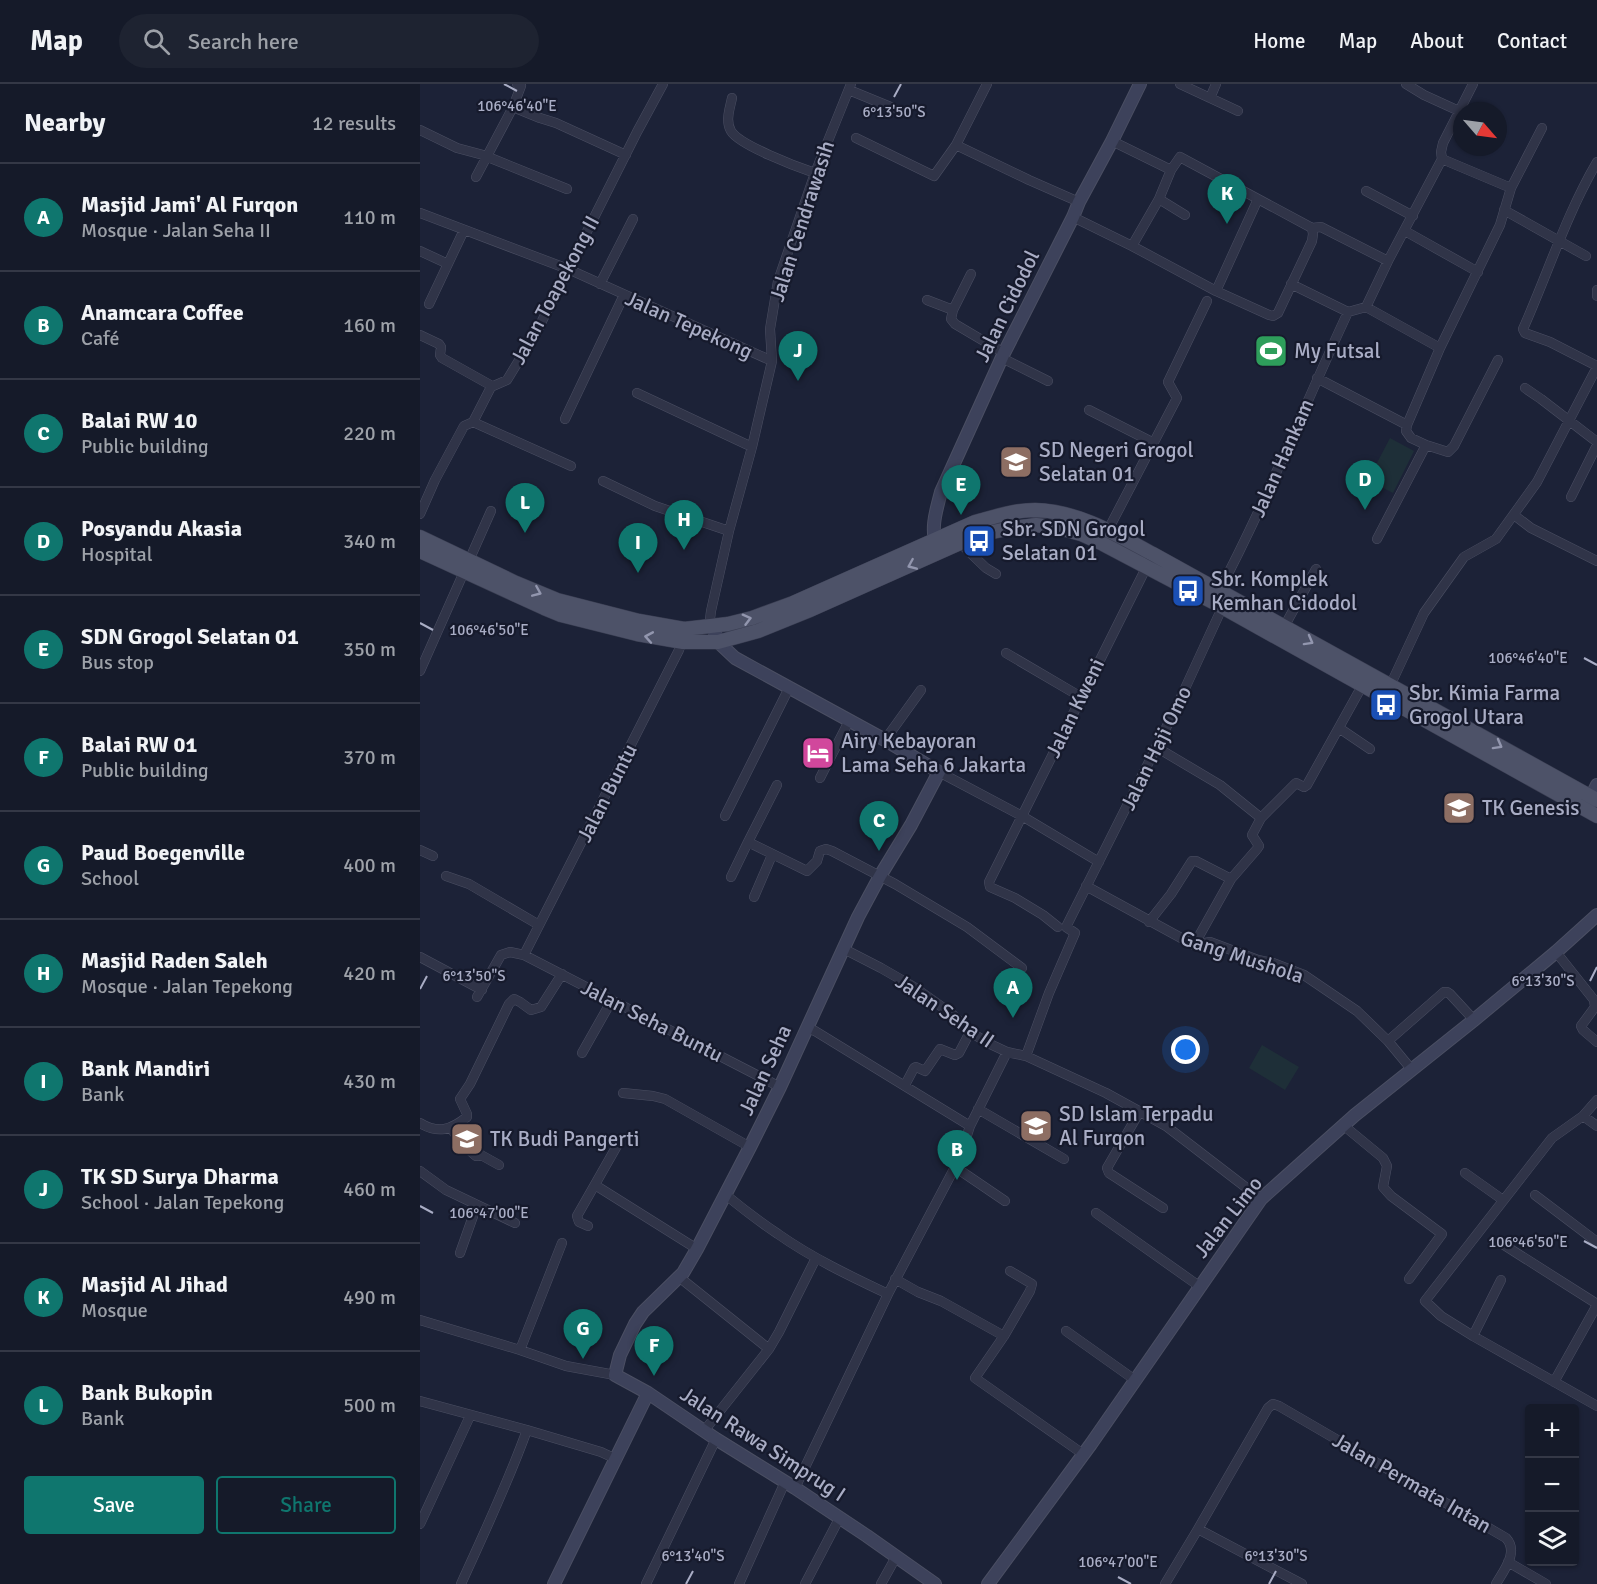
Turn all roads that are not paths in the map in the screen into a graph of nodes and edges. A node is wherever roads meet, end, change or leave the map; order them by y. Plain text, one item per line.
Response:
1 (517, 84) edge
2 (663, 84) edge
3 (1140, 84) edge
4 (1180, 84) edge
5 (1216, 84) edge
6 (1406, 84) edge
7 (1473, 84) edge
8 (982, 86) edge
9 (850, 87) edge
10 (732, 98) dead end
11 (1210, 98) junction
12 (1464, 102) edge
13 (513, 107) junction
14 (893, 108) dead end
15 (1453, 108) edge
16 (1238, 111) dead end
17 (1453, 123) edge
18 (1542, 128) dead end
19 (420, 130) edge
20 (856, 138) dead end
21 (1112, 141) junction
22 (956, 145) junction
23 (626, 155) junction
24 (487, 156) junction
25 (1442, 159) junction
26 (1597, 162) edge
27 (1171, 170) junction
28 (815, 173) junction
29 (476, 177) dead end
30 (1511, 188) junction
31 (567, 189) dead end
32 (1366, 190) dead end
33 (1159, 199) junction
34 (1258, 199) junction
35 (1079, 202) junction
36 (1504, 210) junction
37 (420, 213) edge
38 (1185, 215) dead end
39 (1413, 216) junction
40 (1073, 217) junction
41 (633, 219) dead end
42 (1312, 228) junction
43 (464, 230) junction
44 (1405, 231) junction
45 (1559, 240) junction
46 (1132, 246) junction
47 (420, 251) edge
48 (1586, 256) dead end
49 (1388, 261) junction
50 (448, 264) junction
51 (568, 269) junction
52 (1478, 272) junction
53 (971, 274) dead end
54 (600, 284) junction
55 (1291, 284) junction
56 (1597, 290) edge
57 (1216, 291) junction
58 (624, 295) junction
59 (1597, 296) edge
60 (927, 300) dead end
61 (1207, 301) dead end
62 (429, 304) dead end
63 (1366, 308) junction
64 (953, 310) junction
65 (1348, 312) junction
66 (420, 335) edge
67 (1440, 348) junction
68 (1003, 356) junction
69 (1498, 360) dead end
70 (772, 361) junction
71 (1597, 367) edge
72 (1317, 378) junction
73 (1048, 381) dead end
74 (492, 386) junction
75 (1525, 388) dead end
76 (638, 393) dead end
77 (1089, 410) dead end
78 (565, 419) dead end
79 (1569, 420) junction
80 (473, 422) junction
81 (1407, 425) junction
82 (1596, 441) edge
83 (1154, 443) junction
84 (1426, 445) junction
85 (752, 447) junction
86 (571, 466) dead end
87 (603, 481) dead end
88 (1571, 497) dead end
89 (491, 511) dead end
90 (420, 514) edge
91 (1514, 515) junction
92 (1108, 530) junction
93 (729, 531) junction
94 (420, 537) edge
95 (1377, 539) dead end
96 (960, 543) junction
97 (937, 546) junction
98 (420, 551) edge
99 (1153, 554) junction
100 (1597, 561) edge
101 (466, 566) junction
102 (1146, 567) junction
103 (1316, 569) dead end
104 (996, 574) dead end
105 (1218, 600) junction
106 (713, 627) junction
107 (1284, 627) junction
108 (683, 636) junction
109 (718, 642) junction
110 (1006, 653) dead end
111 (420, 671) edge
112 (1362, 686) junction
113 (1390, 686) junction
114 (789, 688) junction
115 (921, 690) dead end
116 (1081, 697) junction
117 (1409, 704) junction
118 (849, 721) junction
119 (1340, 728) junction
120 (885, 740) junction
121 (1156, 747) junction
122 (1370, 749) dead end
123 (939, 772) junction
124 (820, 778) dead end
125 (777, 785) dead end
126 (1593, 802) edge
127 (725, 816) dead end
128 (1022, 816) junction
129 (1262, 818) junction
130 (748, 842) junction
131 (420, 850) edge
132 (772, 855) junction
133 (433, 856) dead end
134 (1099, 862) junction
135 (446, 876) dead end
136 (880, 876) junction
137 (731, 877) dead end
138 (1231, 879) junction
139 (1086, 886) junction
140 (754, 897) dead end
141 (1597, 915) edge
142 (1149, 922) junction
143 (539, 925) junction
144 (1058, 927) dead end
145 (1194, 945) junction
146 (844, 949) junction
147 (1556, 952) junction
148 (525, 955) junction
149 (420, 957) edge
150 (1022, 968) dead end
151 (562, 974) junction
152 (612, 1000) junction
153 (1474, 1020) junction
154 (807, 1028) junction
155 (970, 1032) junction
156 (1388, 1041) junction
157 (1597, 1042) edge
158 (1007, 1052) junction
159 (582, 1053) dead end
160 (1026, 1056) junction
161 (1412, 1070) junction
162 (905, 1085) junction
163 (780, 1087) junction
164 (623, 1093) dead end
165 (1597, 1100) edge
166 (978, 1109) junction
167 (1140, 1111) junction
168 (1583, 1116) junction
169 (420, 1123) edge
170 (970, 1125) junction
171 (1343, 1125) junction
172 (1597, 1126) edge
173 (451, 1128) junction
174 (618, 1144) dead end
175 (750, 1147) junction
176 (1064, 1159) dead end
177 (499, 1165) dead end
178 (955, 1167) junction
179 (420, 1171) edge
180 (1465, 1173) dead end
181 (595, 1185) junction
182 (726, 1195) junction
183 (1535, 1195) dead end
184 (1261, 1199) junction
185 (1503, 1200) junction
186 (1005, 1202) dead end
187 (477, 1205) junction
188 (1163, 1208) dead end
189 (1096, 1214) dead end
190 (515, 1223) dead end
191 (588, 1226) dead end
192 (1597, 1242) edge
193 (561, 1243) dead end
194 (1504, 1245) dead end
195 (697, 1249) junction
196 (460, 1253) dead end
197 (816, 1258) junction
198 (1010, 1271) dead end
199 (679, 1277) junction
200 (895, 1279) junction
201 (1409, 1279) dead end
202 (1501, 1280) dead end
203 (1199, 1286) junction
204 (888, 1294) junction
205 (1597, 1304) edge
206 (420, 1320) edge
207 (1066, 1331) dead end
208 (1004, 1336) junction
209 (1473, 1336) junction
210 (769, 1349) junction
211 (520, 1350) junction
212 (615, 1375) junction
213 (1135, 1380) junction
214 (1554, 1382) junction
215 (648, 1393) junction
216 (420, 1401) edge
217 (1597, 1406) edge
218 (470, 1416) junction
219 (527, 1430) junction
220 (704, 1431) junction
221 (716, 1439) junction
222 (1083, 1454) junction
223 (616, 1459) junction
224 (790, 1485) junction
225 (840, 1517) junction
226 (420, 1524) edge
227 (1198, 1529) junction
228 (896, 1557) junction
229 (1508, 1562) junction
230 (461, 1584) edge
231 (554, 1584) edge
232 (646, 1584) edge
233 (739, 1584) edge
234 (805, 1584) edge
235 (881, 1584) edge
236 (935, 1584) edge
237 (988, 1584) edge
238 (1165, 1584) edge
239 (1302, 1584) edge
240 (1496, 1584) edge
241 (1546, 1584) edge

1 - 13 street
2 - 23 street, Jalan Toapekong II
3 - 21 street, Jalan Cidodol
4 - 11 street
5 - 11 street
6 - 15 street
7 - 12 street
8 - 22 street
9 - 14 street
9 - 28 street, Jalan Cendrawasih
10 - 28 street
11 - 16 street
13 - 23 street
13 - 24 street
17 - 25 street
18 - 30 street
19 - 24 street
20 - 22 street
21 - 27 street
21 - 35 street, Jalan Cidodol
22 - 35 street
23 - 51 street, Jalan Toapekong II
24 - 29 street
24 - 31 street
25 - 30 street
25 - 39 street
26 - 45 street
27 - 33 street
27 - 34 street
28 - 70 street, Jalan Cendrawasih
30 - 36 street
32 - 39 street
33 - 38 street
33 - 46 street
34 - 42 street
34 - 57 street
35 - 40 street, Jalan Cidodol
36 - 45 street
36 - 52 street
37 - 43 street, Jalan Tepekong
39 - 44 street
40 - 46 street
40 - 68 street, Jalan Cidodol
41 - 54 street
42 - 49 street
42 - 55 street
43 - 50 street
43 - 51 street, Jalan Tepekong
44 - 49 street
44 - 52 street
45 - 48 street
45 - 71 street
46 - 57 street
47 - 50 street
49 - 63 street
50 - 62 street
51 - 54 street, Jalan Tepekong
51 - 74 street, Jalan Toapekong II
52 - 67 street
53 - 64 street
54 - 58 street, Jalan Tepekong
55 - 57 street
55 - 65 street
56 - 59 street
58 - 70 street, Jalan Tepekong
58 - 78 street
60 - 64 street
61 - 83 street
63 - 65 street
63 - 67 street
64 - 68 street
65 - 72 street, Jalan Hankam
66 - 74 street
67 - 81 street
68 - 73 street
68 - 97 street, Jalan Cidodol
69 - 84 street
70 - 85 street, Jalan Tepekong
71 - 79 street
72 - 81 street
72 - 105 street, Jalan Hankam
74 - 80 street, Jalan Toapekong II
75 - 79 street
76 - 85 street
77 - 83 street
79 - 82 street
79 - 91 street
80 - 86 street
80 - 90 street, Jalan Toapekong II
81 - 84 street
82 - 88 street
83 - 92 street
84 - 95 street
85 - 93 street, Jalan Tepekong
87 - 93 street
89 - 101 street
91 - 100 street
91 - 113 street
92 - 97 main road
92 - 99 main road
93 - 106 street, Jalan Tepekong
94 - 101 main road
96 - 97 main road
96 - 102 main road
96 - 104 street
106 -> 97 main road
97 -> 109 main road
98 - 101 main road
99 - 102 street, Jalan Kweni
99 - 105 main road
101 - 108 main road
101 - 111 street
102 - 105 main road
102 - 116 street, Jalan Kweni
103 - 107 street
105 - 107 main road
105 - 112 main road
105 - 121 street, Jalan Haji Omo
106 - 108 main road
106 - 109 street
107 -> 113 main road
108 - 109 main road
108 - 143 street, Jalan Buntu
109 - 114 street
110 - 116 street
112 - 117 main road
112 - 119 street
113 - 117 main road
114 - 118 street
114 - 127 street
115 - 120 street
116 - 128 street, Jalan Kweni
117 - 126 main road
118 - 120 street
118 - 124 street
119 - 122 street
119 - 129 street
120 - 123 street
121 - 129 street
121 - 134 street, Jalan Haji Omo
123 - 128 street
123 - 136 street, Jalan Seha
125 - 130 street
128 - 134 street
128 - 144 street, Jalan Kweni
129 - 138 street
130 - 132 street
130 - 137 street
131 - 133 street
132 - 136 street
132 - 140 street
134 - 139 street, Jalan Haji Omo
135 - 143 street
136 - 146 street, Jalan Seha
136 - 150 street
138 - 142 street
138 - 145 street
139 - 142 street, Gang Mushola
139 - 160 street, Jalan Haji Omo
141 - 147 street, Jalan Limo
142 - 145 street, Gang Mushola
143 - 148 street, Jalan Buntu
145 - 156 street, Gang Mushola
146 - 154 street, Jalan Seha
146 - 155 street, Jalan Seha II
147 - 153 street, Jalan Limo
147 - 157 street
148 - 149 street
148 - 151 street, Jalan Seha Buntu
151 - 152 street, Jalan Seha Buntu
151 - 173 street
152 - 159 street
152 - 163 street, Jalan Seha Buntu
153 - 156 street
153 - 161 street, Jalan Limo
154 - 162 street
154 - 163 street, Jalan Seha
155 - 158 street, Jalan Seha II
155 - 162 street
156 - 161 street, Gang Mushola
158 - 160 street, Jalan Seha II
158 - 166 street
160 - 167 street, Jalan Seha II
161 - 171 street, Jalan Limo
162 - 170 street
163 - 175 street, Jalan Seha
164 - 175 street
165 - 168 street
166 - 170 street
166 - 176 street
167 - 184 street, Jalan Seha II
167 - 188 street
168 - 172 street
168 - 185 street
169 - 173 street
170 - 178 street
171 - 184 street, Jalan Limo
171 - 201 street
173 - 177 street
174 - 181 street
175 - 182 street, Jalan Seha
178 - 186 street
178 - 200 street
179 - 187 street
180 - 185 street
181 - 191 street
181 - 195 street
182 - 195 street, Jalan Seha
182 - 197 street
183 - 192 street
184 - 203 street, Jalan Limo
185 - 209 street
187 - 190 street
187 - 196 street
189 - 203 street
193 - 211 street
194 - 205 street
195 - 199 street, Jalan Seha
197 - 204 street
197 - 210 street
198 - 208 street
199 - 210 street
199 - 212 street, Jalan Seha
200 - 204 street
200 - 208 street
202 - 209 street
203 - 213 street, Jalan Limo
204 - 224 street
205 - 214 street
206 - 211 street, Jalan Rawa Simprug I
207 - 213 street
208 - 222 street
209 - 214 street
210 - 220 street
211 - 212 street, Jalan Rawa Simprug I
212 - 215 street, Jalan Rawa Simprug I
213 - 222 street, Jalan Limo
214 - 217 street
215 - 220 street, Jalan Rawa Simprug I
215 - 223 street
216 - 218 street
218 - 219 street
218 - 226 street
219 - 223 street
219 - 230 street
220 - 221 street, Jalan Rawa Simprug I
221 - 224 street, Jalan Rawa Simprug I
221 - 232 street
222 - 237 street, Jalan Limo
223 - 231 street
224 - 225 street, Jalan Rawa Simprug I
224 - 233 street
225 - 228 street, Jalan Rawa Simprug I
225 - 234 street
227 - 229 street, Jalan Permata Intan
227 - 238 street
227 - 239 street
228 - 235 street
228 - 236 street, Jalan Rawa Simprug I
229 - 240 street
229 - 241 street

